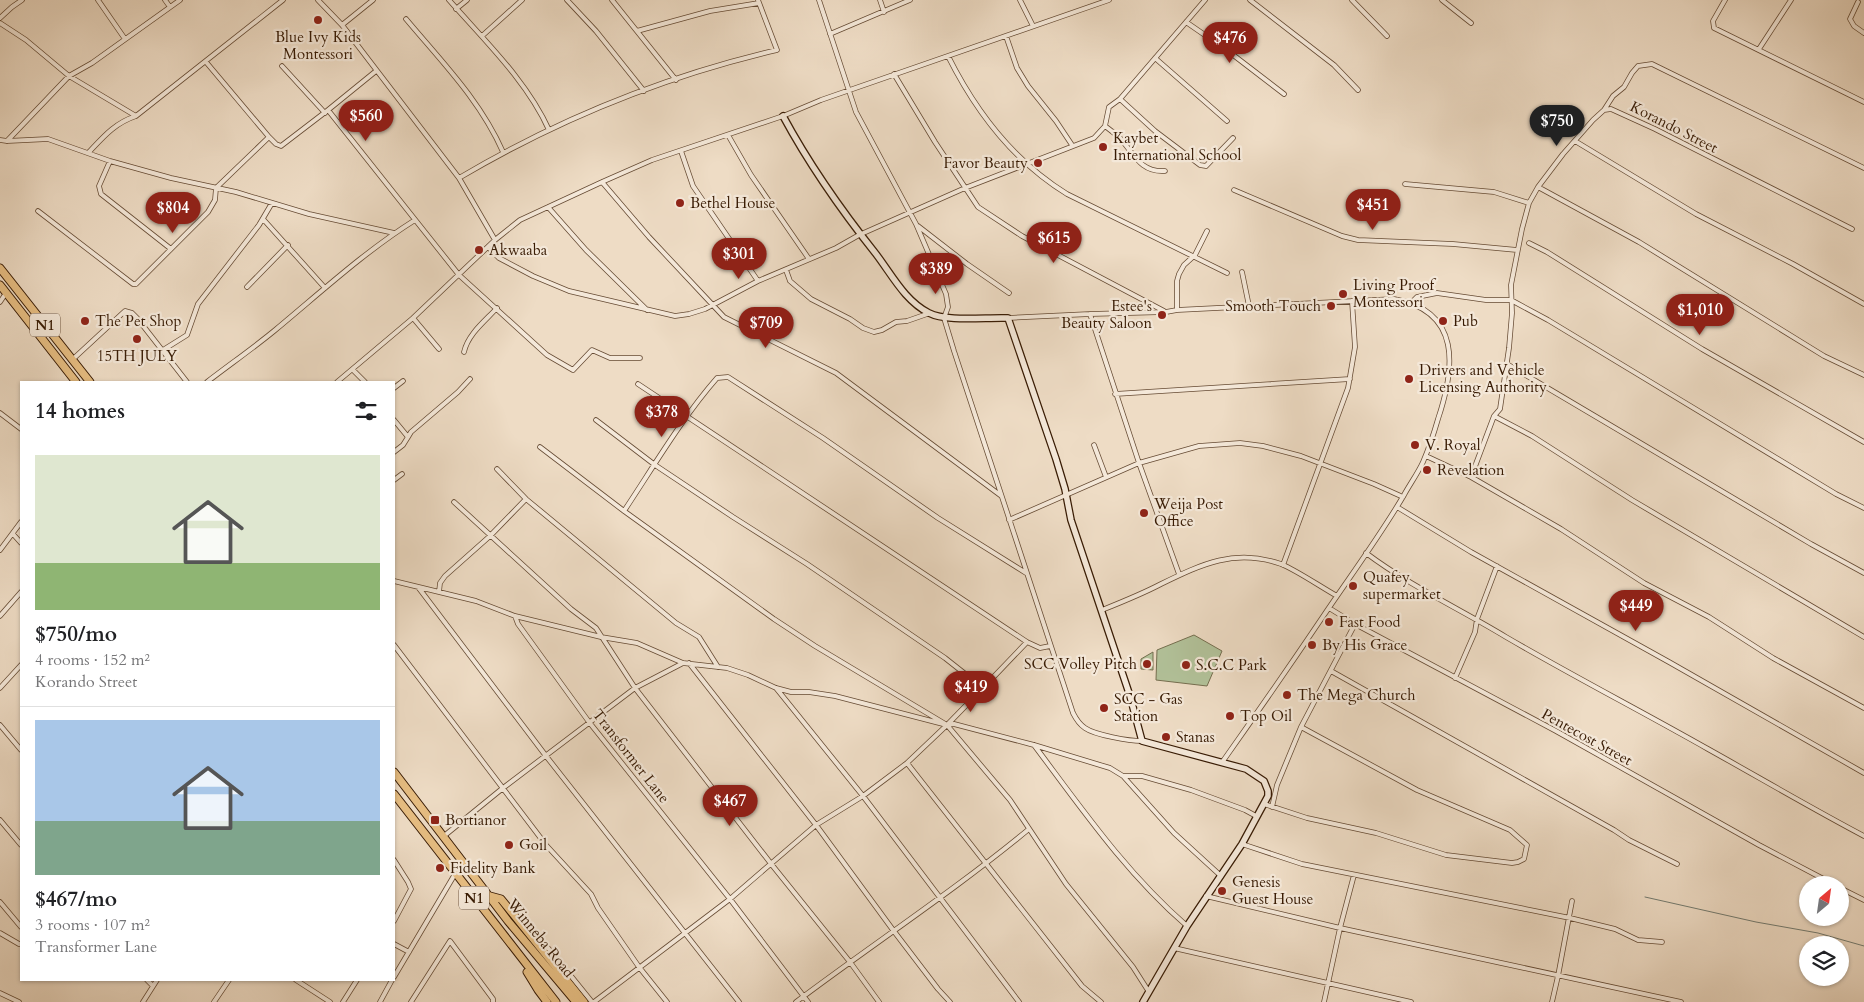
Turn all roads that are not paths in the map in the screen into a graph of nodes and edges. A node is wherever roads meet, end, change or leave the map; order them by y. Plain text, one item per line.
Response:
1 (22, 0) edge
2 (98, 0) edge
3 (165, 0) edge
4 (180, 0) edge
5 (283, 0) edge
6 (318, 0) edge
7 (373, 0) edge
8 (449, 0) edge
9 (467, 0) edge
10 (522, 0) edge
11 (567, 0) edge
12 (612, 0) edge
13 (819, 0) edge
14 (880, 0) edge
15 (910, 0) edge
16 (1020, 0) edge
17 (1109, 0) edge
18 (1205, 0) edge
19 (1250, 0) edge
20 (1352, 0) edge
21 (1442, 0) edge
22 (1725, 0) edge
23 (1791, 0) edge
24 (758, 1) edge
25 (1858, 2) dead end
26 (170, 7) junction
27 (456, 9) junction
28 (884, 12) junction
29 (0, 18) edge
30 (406, 19) dead end
31 (1186, 22) junction
32 (0, 23) edge
33 (1471, 23) dead end
34 (342, 25) junction
35 (1033, 26) junction
36 (637, 31) junction
37 (830, 34) junction
38 (1864, 34) edge
39 (482, 36) junction
40 (1006, 36) junction
41 (1387, 36) dead end
42 (126, 39) junction
43 (1759, 50) junction
44 (948, 56) junction
45 (1155, 58) junction
46 (206, 62) junction
47 (282, 66) dead end
48 (376, 71) junction
49 (894, 74) junction
50 (69, 76) junction
51 (676, 80) junction
52 (849, 90) junction
53 (1358, 90) dead end
54 (644, 91) junction
55 (1284, 94) dead end
56 (1120, 99) junction
57 (1864, 102) edge
58 (1604, 110) junction
59 (327, 111) junction
60 (136, 116) junction
61 (783, 116) junction
62 (1227, 121) dead end
63 (1105, 126) junction
64 (549, 130) junction
65 (728, 135) junction
66 (270, 137) junction
67 (1234, 138) dead end
68 (0, 140) edge
69 (7, 141) junction
70 (1575, 141) junction
71 (1072, 145) junction
72 (681, 151) junction
73 (90, 152) junction
74 (503, 152) junction
75 (110, 161) junction
76 (1026, 165) junction
77 (1864, 168) edge
78 (1165, 170) dead end
79 (459, 178) junction
80 (602, 182) junction
81 (1405, 184) dead end
82 (1538, 187) junction
83 (216, 188) junction
84 (966, 188) junction
85 (1234, 190) dead end
86 (272, 203) junction
87 (1530, 204) junction
88 (548, 207) junction
89 (38, 211) dead end
90 (910, 213) junction
91 (263, 219) junction
92 (415, 220) junction
93 (916, 224) junction
94 (1852, 228) dead end
95 (1207, 231) dead end
96 (394, 233) junction
97 (859, 235) junction
98 (495, 240) junction
99 (1529, 244) dead end
100 (288, 245) junction
101 (488, 247) junction
102 (171, 249) junction
103 (1517, 250) junction
104 (1193, 256) junction
105 (809, 259) junction
106 (0, 268) edge
107 (786, 270) junction
108 (1242, 272) dead end
109 (1227, 273) dead end
110 (459, 275) junction
111 (758, 281) junction
112 (0, 285) edge
113 (247, 287) dead end
114 (325, 288) junction
115 (6, 293) junction
116 (1009, 293) dead end
117 (1511, 300) junction
118 (0, 302) edge
119 (1352, 302) junction
120 (1411, 303) junction
121 (712, 304) junction
122 (1864, 304) edge
123 (1249, 306) junction
124 (497, 308) junction
125 (1177, 310) junction
126 (648, 311) junction
127 (1166, 312) junction
128 (930, 313) junction
129 (1090, 314) junction
130 (413, 318) junction
131 (944, 318) junction
132 (1008, 318) junction
133 (439, 348) dead end
134 (163, 350) junction
135 (464, 352) dead end
136 (640, 358) dead end
137 (72, 360) junction
138 (1507, 364) junction
139 (353, 370) junction
140 (1864, 375) edge
141 (470, 379) dead end
142 (1350, 379) junction
143 (75, 381) edge
144 (89, 381) edge
145 (186, 381) edge
146 (208, 381) edge
147 (338, 381) edge
148 (364, 381) edge
149 (403, 381) dead end
150 (638, 384) dead end
151 (395, 387) edge
152 (1115, 394) junction
153 (0, 412) edge
154 (687, 416) junction
155 (1494, 416) junction
156 (596, 420) dead end
157 (395, 421) edge
158 (20, 428) edge
159 (408, 437) junction
160 (1864, 442) edge
161 (1094, 445) dead end
162 (540, 447) dead end
163 (395, 451) edge
164 (1426, 456) junction
165 (1139, 463) junction
166 (1320, 464) junction
167 (655, 465) junction
168 (497, 469) dead end
169 (402, 474) dead end
170 (1471, 477) junction
171 (1106, 478) junction
172 (395, 479) edge
173 (1000, 494) junction
174 (1066, 495) junction
175 (1403, 497) junction
176 (526, 499) junction
177 (454, 502) dead end
178 (1397, 507) junction
179 (1864, 508) edge
180 (624, 511) junction
181 (1009, 520) junction
182 (20, 524) edge
183 (13, 534) junction
184 (490, 536) junction
185 (20, 542) edge
186 (0, 550) edge
187 (1366, 554) junction
188 (1282, 565) junction
189 (1498, 566) junction
190 (1864, 573) edge
191 (1026, 574) junction
192 (1179, 574) junction
193 (395, 580) edge
194 (418, 587) junction
195 (439, 592) junction
196 (20, 593) edge
197 (1337, 596) junction
198 (1329, 608) junction
199 (1102, 610) junction
200 (0, 616) edge
201 (515, 616) junction
202 (1477, 619) junction
203 (1355, 624) junction
204 (601, 638) junction
205 (1864, 638) edge
206 (1027, 642) junction
207 (395, 646) edge
208 (1050, 646) junction
209 (683, 663) junction
210 (689, 663) junction
211 (718, 667) junction
212 (20, 668) edge
213 (1331, 671) junction
214 (1455, 678) junction
215 (0, 688) edge
216 (635, 688) junction
217 (776, 688) junction
218 (983, 688) junction
219 (1864, 708) edge
220 (590, 722) junction
221 (0, 725) edge
222 (947, 725) junction
223 (1301, 727) junction
224 (1142, 741) junction
225 (1034, 745) junction
226 (20, 749) edge
227 (546, 756) junction
228 (1223, 761) junction
229 (907, 763) junction
230 (395, 773) edge
231 (1864, 773) edge
232 (1123, 776) junction
233 (502, 788) junction
234 (395, 795) edge
235 (863, 796) junction
236 (1264, 804) junction
237 (1272, 807) junction
238 (1256, 816) junction
239 (0, 820) edge
240 (816, 825) junction
241 (1029, 829) junction
242 (444, 836) junction
243 (1864, 836) edge
244 (20, 844) edge
245 (1242, 844) junction
246 (395, 862) edge
247 (987, 864) junction
248 (1677, 864) dead end
249 (772, 865) junction
250 (455, 874) junction
251 (1354, 875) junction
252 (1221, 876) junction
253 (1818, 876) edge
254 (1849, 892) edge
255 (490, 896) junction
256 (1206, 896) junction
257 (941, 897) junction
258 (730, 899) junction
259 (1864, 900) edge
260 (1572, 901) dead end
261 (0, 902) edge
262 (395, 918) edge
263 (1570, 918) junction
264 (20, 925) edge
265 (1187, 926) junction
266 (1340, 928) junction
267 (893, 930) junction
268 (685, 932) junction
269 (0, 933) edge
270 (535, 941) junction
271 (1662, 942) dead end
272 (20, 944) edge
273 (395, 945) edge
274 (511, 946) junction
275 (1174, 948) junction
276 (409, 952) junction
277 (850, 962) junction
278 (639, 967) junction
279 (395, 976) edge
280 (1558, 976) junction
281 (148, 981) edge
282 (156, 981) edge
283 (228, 981) edge
284 (298, 981) edge
285 (356, 981) edge
286 (392, 981) edge
287 (1327, 982) junction
288 (153, 986) junction
289 (1149, 992) junction
290 (0, 993) edge
291 (804, 996) junction
292 (10, 1000) edge
293 (19, 1002) edge
294 (143, 1002) edge
295 (214, 1002) edge
296 (330, 1002) edge
297 (343, 1002) edge
298 (380, 1002) edge
299 (411, 1002) edge
300 (493, 1002) edge
301 (548, 1002) edge
302 (556, 1002) edge
303 (576, 1002) edge
304 (584, 1002) edge
305 (593, 1002) edge
306 (667, 1002) edge
307 (739, 1002) edge
308 (796, 1002) edge
309 (808, 1002) edge
310 (879, 1002) edge
311 (950, 1002) edge
312 (1018, 1002) edge
313 (1101, 1002) edge
314 (1143, 1002) edge
315 (1324, 1002) edge
316 (1411, 1002) edge
317 (1552, 1002) edge
318 (1681, 1002) edge

1 - 29 street
2 - 42 street
3 - 26 street
4 - 26 street
5 - 46 street
6 - 34 street
7 - 34 street
8 - 27 street
9 - 27 street
10 - 39 street
11 - 54 street
12 - 36 street
13 - 37 street
14 - 28 street
15 - 28 street
16 - 35 street
17 - 35 street
18 - 31 street
19 - 53 street
20 - 41 street
21 - 33 street
22 - 43 street
23 - 43 street
24 - 36 street
24 - 51 street
25 - 38 street
26 - 42 street
27 - 39 street
28 - 37 street
30 - 74 street
31 - 45 street
31 - 55 street
32 - 50 street
34 - 48 street
35 - 40 street
36 - 51 street
37 - 52 street
39 - 64 street
40 - 44 street
40 - 71 street
42 - 50 street
43 - 57 street
44 - 49 street
44 - 76 street
45 - 56 street
45 - 62 street
46 - 60 street
46 - 66 street
47 - 59 street
48 - 59 street
48 - 79 street
49 - 52 street
49 - 84 street
50 - 60 street
50 - 69 street
51 - 54 street
52 - 61 street
52 - 90 street
54 - 64 street
56 - 63 street
56 - 67 street
58 - 70 street
58 - 77 street
58 - 94 street, Korando Street
59 - 66 street
59 - 92 street
60 - 73 street
61 - 65 street
61 - 97 street
63 - 71 street
63 - 78 street
64 - 74 street
65 - 72 street
65 - 105 street
66 - 83 street
68 - 69 street
69 - 73 street
70 - 82 street
70 - 122 street
71 - 76 street
72 - 80 street
72 - 111 street
73 - 75 street
74 - 79 street
75 - 83 street
75 - 102 street
76 - 84 street
76 - 104 street
79 - 98 street
80 - 88 street
80 - 121 street
81 - 87 street
82 - 87 street
82 - 140 street
83 - 86 street
83 - 102 street
84 - 90 street
84 - 127 street
85 - 103 street
86 - 91 street
86 - 96 street
87 - 103 street
88 - 98 street
88 - 126 street
89 - 102 street
90 - 93 street
90 - 97 street
91 - 100 street
91 - 134 street
92 - 96 street
92 - 110 street
93 - 116 street
93 - 131 street
95 - 104 street
96 - 114 street
97 - 105 street
97 - 128 street
98 - 101 street
99 - 160 street
100 - 113 street
100 - 114 street
101 - 110 street
101 - 126 street
103 - 117 street
104 - 109 street
104 - 125 street
105 - 107 street
106 - 137 highway, N1
107 - 111 street
107 - 128 street
108 - 123 street
110 - 124 street
110 - 130 street
111 - 121 street
112 - 115 highway, N1
114 - 146 street
115 - 118 street
115 - 143 highway, N1
117 - 120 street
117 - 138 street
117 - 179 street
119 - 120 street
119 - 123 street
119 - 142 street
120 - 164 street
121 - 126 street
121 - 173 street
123 - 125 street
124 - 135 street
124 - 136 street
125 - 127 street
127 - 129 street
128 - 131 street
129 - 132 street
129 - 152 street
130 - 133 street
130 - 139 street
131 - 132 street
131 - 173 street
132 - 174 street
134 - 137 street
134 - 145 street
137 - 144 highway, N1
138 - 155 street
138 - 190 street
139 - 147 street
139 - 148 street
141 - 159 street
142 - 152 street
142 - 166 street
149 - 151 street
150 - 154 street
152 - 165 street
153 - 158 street
154 - 167 street
154 - 191 street
154 - 206 street
155 - 170 street
155 - 205 street
156 - 167 street
157 - 159 street
159 - 163 street
161 - 171 street
162 - 180 street
164 - 170 street
164 - 175 street
165 - 166 street
165 - 171 street
165 - 192 street
166 - 175 street
166 - 188 street
167 - 180 street
167 - 218 street
168 - 176 street
169 - 172 street
170 - 219 street
171 - 174 street
173 - 181 street
174 - 181 street
174 - 199 street
175 - 178 street
176 - 184 street
176 - 211 street
177 - 184 street
178 - 187 street
178 - 189 street
180 - 222 street
181 - 191 street
182 - 183 street
183 - 185 street
183 - 186 street
184 - 195 street
184 - 204 street
187 - 197 street
187 - 202 street
188 - 192 street
188 - 197 street
189 - 202 street
189 - 231 street
191 - 208 street
192 - 199 street
193 - 194 street
194 - 195 street
194 - 227 street
195 - 201 street
196 - 200 street
197 - 198 street
198 - 203 street, Pentecost Street
198 - 228 street
199 - 224 street
201 - 204 street
201 - 220 street, Transformer Lane
202 - 214 street
202 - 243 street
203 - 213 street
203 - 214 street, Pentecost Street
204 - 209 street
204 - 216 street
206 - 208 street
206 - 218 street
207 - 233 street
208 - 224 street
209 - 210 street
209 - 216 street
210 - 211 street
210 - 240 street
211 - 217 street
212 - 215 street
213 - 223 street
213 - 248 street
214 - 253 street, Pentecost Street
216 - 220 street
216 - 249 street
217 - 222 street
217 - 235 street
218 - 222 street
220 - 227 street
220 - 258 street, Transformer Lane
221 - 226 street
222 - 225 street
222 - 229 street
222 - 241 street
223 - 237 street
223 - 237 street
224 - 228 street
225 - 232 street
225 - 265 street
227 - 233 street
227 - 268 street
228 - 236 street
229 - 235 street
229 - 247 street
230 - 242 highway, Winneba Road / N1
232 - 238 street
232 - 252 street
233 - 242 street
233 - 278 street
234 - 250 highway, Winneba Road / N1
235 - 240 street
235 - 257 street
236 - 237 street
236 - 238 street
238 - 245 street
239 - 244 street
240 - 249 street
240 - 267 street
241 - 247 street
241 - 289 street
242 - 255 highway, Winneba Road / N1
245 - 251 street
245 - 252 street
246 - 262 street
247 - 257 street
247 - 313 street
249 - 258 street
249 - 277 street
250 - 274 highway, Winneba Road / N1
250 - 276 street
251 - 263 street
251 - 266 street
252 - 256 street
254 - 259 street
255 - 270 highway
255 - 303 highway, Winneba Road / N1
256 - 265 street
256 - 266 street
257 - 267 street
257 - 312 street
258 - 268 street
258 - 291 street, Transformer Lane
260 - 263 street
261 - 264 street
263 - 271 street
263 - 280 street
265 - 275 street
266 - 280 street
266 - 287 street
267 - 277 street
267 - 311 street
268 - 278 street
268 - 307 street
269 - 272 street
270 - 304 highway
270 - 305 street
273 - 276 street
274 - 301 highway
274 - 302 highway, Winneba Road / N1
275 - 287 street
275 - 289 street
276 - 279 street
277 - 291 street
277 - 310 street
278 - 305 street
278 - 306 street
280 - 317 street
280 - 318 street
281 - 288 street
282 - 288 street
283 - 295 street
284 - 296 street
285 - 297 street
286 - 298 street
287 - 315 street
287 - 316 street
288 - 294 street
289 - 314 street
290 - 292 street
291 - 308 street
291 - 309 street, Transformer Lane
292 - 293 street
299 - 300 street

